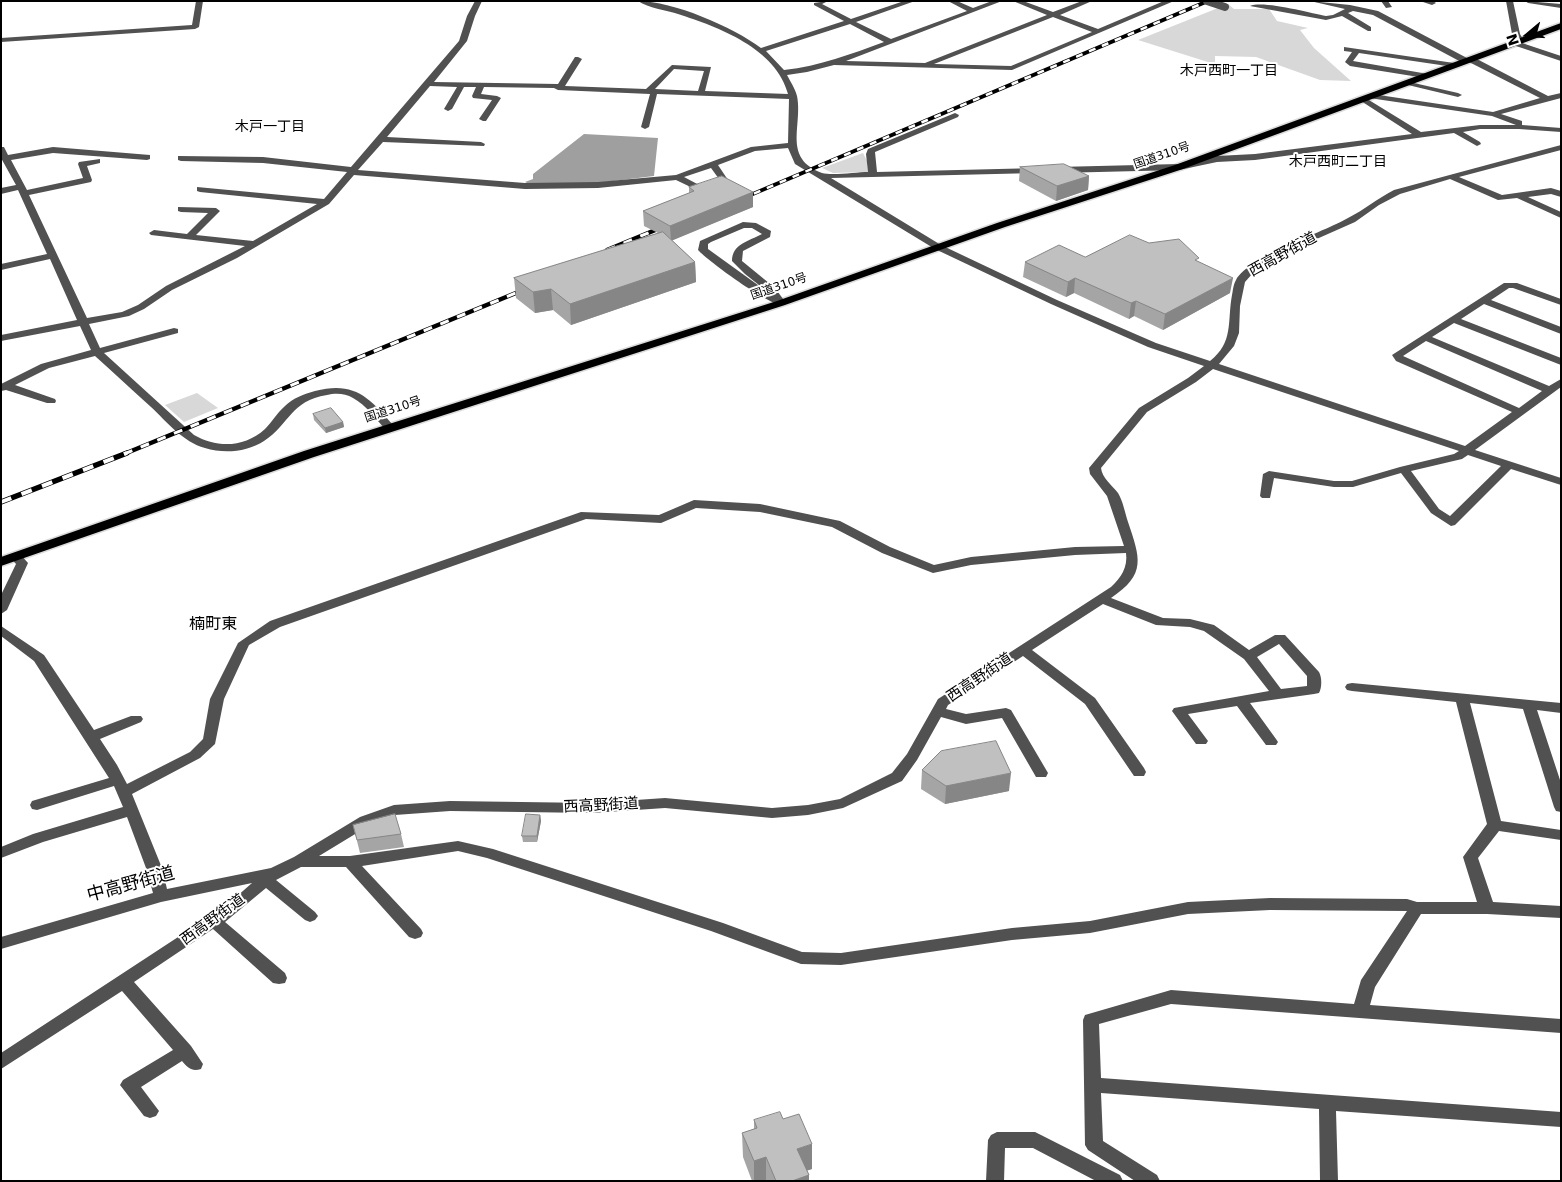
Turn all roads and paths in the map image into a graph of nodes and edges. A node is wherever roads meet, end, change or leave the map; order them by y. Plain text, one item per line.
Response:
1 (200, 1) edge
2 (478, 1) edge
3 (641, 1) edge
4 (825, 1) edge
5 (912, 1) edge
6 (952, 1) edge
7 (999, 1) edge
8 (1016, 1) edge
9 (1089, 1) edge
10 (1171, 1) edge
11 (1206, 1) edge
12 (1313, 1) edge
13 (1346, 1) edge
14 (1423, 1) edge
15 (1508, 1) edge
16 (1528, 1) edge
17 (1432, 2) dead end
18 (1254, 6) dead end
19 (1561, 6) edge
20 (1225, 7) dead end
21 (1351, 9) junction
22 (973, 11) junction
23 (1342, 13) junction
24 (1053, 15) junction
25 (850, 22) junction
26 (1561, 26) edge
27 (1368, 29) dead end
28 (1099, 32) junction
29 (1, 40) edge
30 (891, 42) junction
31 (1518, 42) junction
32 (1347, 49) dead end
33 (760, 51) junction
34 (1355, 52) dead end
35 (578, 59) dead end
36 (1561, 59) edge
37 (1468, 60) junction
38 (834, 62) junction
39 (925, 65) junction
40 (1454, 65) junction
41 (782, 73) junction
42 (1425, 76) junction
43 (1408, 83) junction
44 (430, 84) junction
45 (462, 84) junction
46 (481, 85) junction
47 (561, 86) junction
48 (651, 92) junction
49 (701, 93) junction
50 (1458, 95) dead end
51 (1561, 95) edge
52 (792, 97) junction
53 (1368, 97) junction
54 (1546, 98) junction
55 (448, 109) dead end
56 (1493, 114) junction
57 (955, 115) dead end
58 (483, 119) dead end
59 (645, 127) dead end
60 (1535, 128) junction
61 (1455, 130) junction
62 (1561, 130) edge
63 (1420, 134) junction
64 (380, 139) junction
65 (1561, 139) edge
66 (481, 144) dead end
67 (1477, 144) dead end
68 (792, 145) junction
69 (1561, 147) edge
70 (1, 149) edge
71 (7, 158) junction
72 (147, 158) dead end
73 (181, 158) dead end
74 (97, 161) dead end
75 (712, 164) junction
76 (1179, 167) junction
77 (1041, 170) edge
78 (1051, 170) edge
79 (352, 171) junction
80 (873, 174) junction
81 (824, 176) junction
82 (1450, 176) junction
83 (677, 177) junction
84 (22, 190) junction
85 (200, 190) dead end
86 (1, 191) edge
87 (1561, 194) edge
88 (1519, 196) junction
89 (326, 202) junction
90 (181, 209) dead end
91 (1561, 215) edge
92 (154, 233) dead end
93 (189, 237) junction
94 (254, 244) junction
95 (938, 247) junction
96 (52, 256) junction
97 (1, 267) edge
98 (1484, 300) junction
99 (1561, 302) edge
100 (781, 303) junction
101 (1454, 319) junction
102 (83, 322) junction
103 (174, 331) dead end
104 (1561, 331) edge
105 (1, 337) edge
106 (1424, 337) junction
107 (97, 352) junction
108 (1561, 362) edge
109 (1211, 365) junction
110 (1561, 382) edge
111 (3, 387) edge
112 (1550, 390) junction
113 (51, 402) dead end
114 (1520, 412) junction
115 (389, 427) junction
116 (1469, 450) junction
117 (1509, 464) junction
118 (1404, 469) junction
119 (1561, 482) edge
120 (1266, 496) dead end
121 (1131, 549) junction
122 (16, 557) junction
123 (1, 562) edge
124 (1102, 599) junction
125 (1, 610) edge
126 (1, 630) edge
127 (1022, 649) junction
128 (1248, 656) junction
129 (1352, 687) dead end
130 (1278, 694) junction
131 (1462, 698) junction
132 (1240, 700) junction
133 (1529, 705) junction
134 (1561, 708) edge
135 (938, 712) junction
136 (136, 719) dead end
137 (91, 737) junction
138 (1201, 741) dead end
139 (1271, 742) dead end
140 (1139, 772) dead end
141 (1041, 773) dead end
142 (121, 786) junction
143 (37, 805) dead end
144 (1561, 807) edge
145 (132, 810) junction
146 (1496, 825) junction
147 (1561, 835) edge
148 (1, 853) edge
149 (298, 861) junction
150 (350, 862) junction
151 (270, 876) junction
152 (161, 896) junction
153 (1417, 908) junction
154 (1487, 908) junction
155 (1561, 912) edge
156 (310, 916) dead end
157 (214, 921) junction
158 (414, 934) dead end
159 (1, 943) edge
160 (279, 978) dead end
161 (123, 981) junction
162 (1360, 1010) junction
163 (1561, 1026) edge
164 (1, 1062) edge
165 (1093, 1084) junction
166 (1327, 1102) junction
167 (150, 1111) dead end
168 (1561, 1120) edge
169 (994, 1181) edge
170 (1114, 1181) edge
171 (1151, 1181) edge
172 (1329, 1181) edge

1 - 29 street
2 - 44 street
3 - 33 street
4 - 25 street
5 - 25 street
6 - 22 street
7 - 22 street
8 - 24 street
9 - 24 street
10 - 28 street
11 - 20 street, bridge
12 - 21 street
13 - 21 street
14 - 17 street
15 - 31 street
16 - 19 street
18 - 23 street
21 - 23 street
21 - 37 street
22 - 30 street
23 - 27 street
24 - 28 street
24 - 39 street
25 - 30 street
25 - 33 street
26 - 31 highway, 国道310号
28 - 39 street
30 - 38 street
31 - 36 street
31 - 37 highway, 国道310号
32 - 40 street
33 - 41 street
34 - 42 street
35 - 47 street
37 - 40 highway, 国道310号
37 - 54 street
38 - 39 street
38 - 41 street
40 - 42 highway, 国道310号
41 - 52 street
42 - 43 highway, 国道310号
43 - 50 street
43 - 53 highway, 国道310号
44 - 45 street
44 - 64 street
45 - 46 street
45 - 55 street
46 - 47 street
46 - 58 street
47 - 48 street
48 - 49 street
48 - 49 street
48 - 59 street
49 - 52 street
51 - 54 street
52 - 68 street
53 - 56 street
53 - 63 street
53 - 76 highway, 国道310号
54 - 56 street
56 - 60 street
57 - 80 street
60 - 61 street
60 - 62 street
60 - 65 street
61 - 63 street
61 - 67 street
63 - 76 street
64 - 66 street
64 - 79 street
68 - 75 street
68 - 81 street
69 - 82 street, 西高野街道
70 - 71 street
71 - 72 street
71 - 84 street
73 - 79 street
74 - 84 street
75 - 83 street
75 - 83 street
76 - 78 street
76 - 95 highway, 国道310号
77 - 80 street
79 - 83 street
79 - 89 street
80 - 81 street
81 - 95 street
82 - 88 street
82 - 109 street, 西高野街道
84 - 86 street
84 - 96 street
85 - 89 street
87 - 88 street
88 - 91 street
89 - 94 street
90 - 93 street
92 - 93 street
93 - 94 street
94 - 102 street
95 - 100 highway, 国道310号
95 - 109 street
96 - 97 street
96 - 102 street
98 - 99 street
98 - 101 street
98 - 104 street
100 - 100 street
100 - 115 highway, 国道310号
101 - 106 street
101 - 108 street
102 - 105 street
102 - 107 street
103 - 107 street
106 - 112 street
106 - 114 street
107 - 111 street
107 - 115 street
109 - 116 street
109 - 121 street, 西高野街道
110 - 112 street
111 - 113 street
112 - 114 street
114 - 116 street
115 - 122 highway, 国道310号
116 - 117 street
116 - 118 street
117 - 118 street
117 - 119 street
118 - 120 street
121 - 124 street, 西高野街道
121 - 142 street
122 - 123 highway, 国道310号
122 - 125 street
124 - 127 street, 西高野街道
124 - 128 street
126 - 137 street
127 - 135 street, 西高野街道
127 - 140 street
128 - 130 street
128 - 130 street
129 - 131 street
130 - 132 street
131 - 133 street
131 - 146 street
132 - 138 street
132 - 139 street
133 - 134 street
133 - 144 street
135 - 141 street
135 - 149 street, 西高野街道
136 - 137 street
137 - 142 street
142 - 143 street
142 - 145 street
145 - 148 street
145 - 152 street
146 - 147 street
146 - 154 street
149 - 150 street
149 - 151 street, 西高野街道
150 - 153 street
150 - 158 street
151 - 152 street, 中高野街道
151 - 156 street
151 - 157 street, 西高野街道
152 - 159 street, 中高野街道
153 - 154 street
153 - 162 street
154 - 155 street
157 - 160 street
157 - 161 street, 西高野街道
161 - 164 street, 西高野街道
161 - 167 street
162 - 163 street
162 - 165 street
165 - 166 street
165 - 171 street
166 - 168 street
166 - 172 street
169 - 170 street

